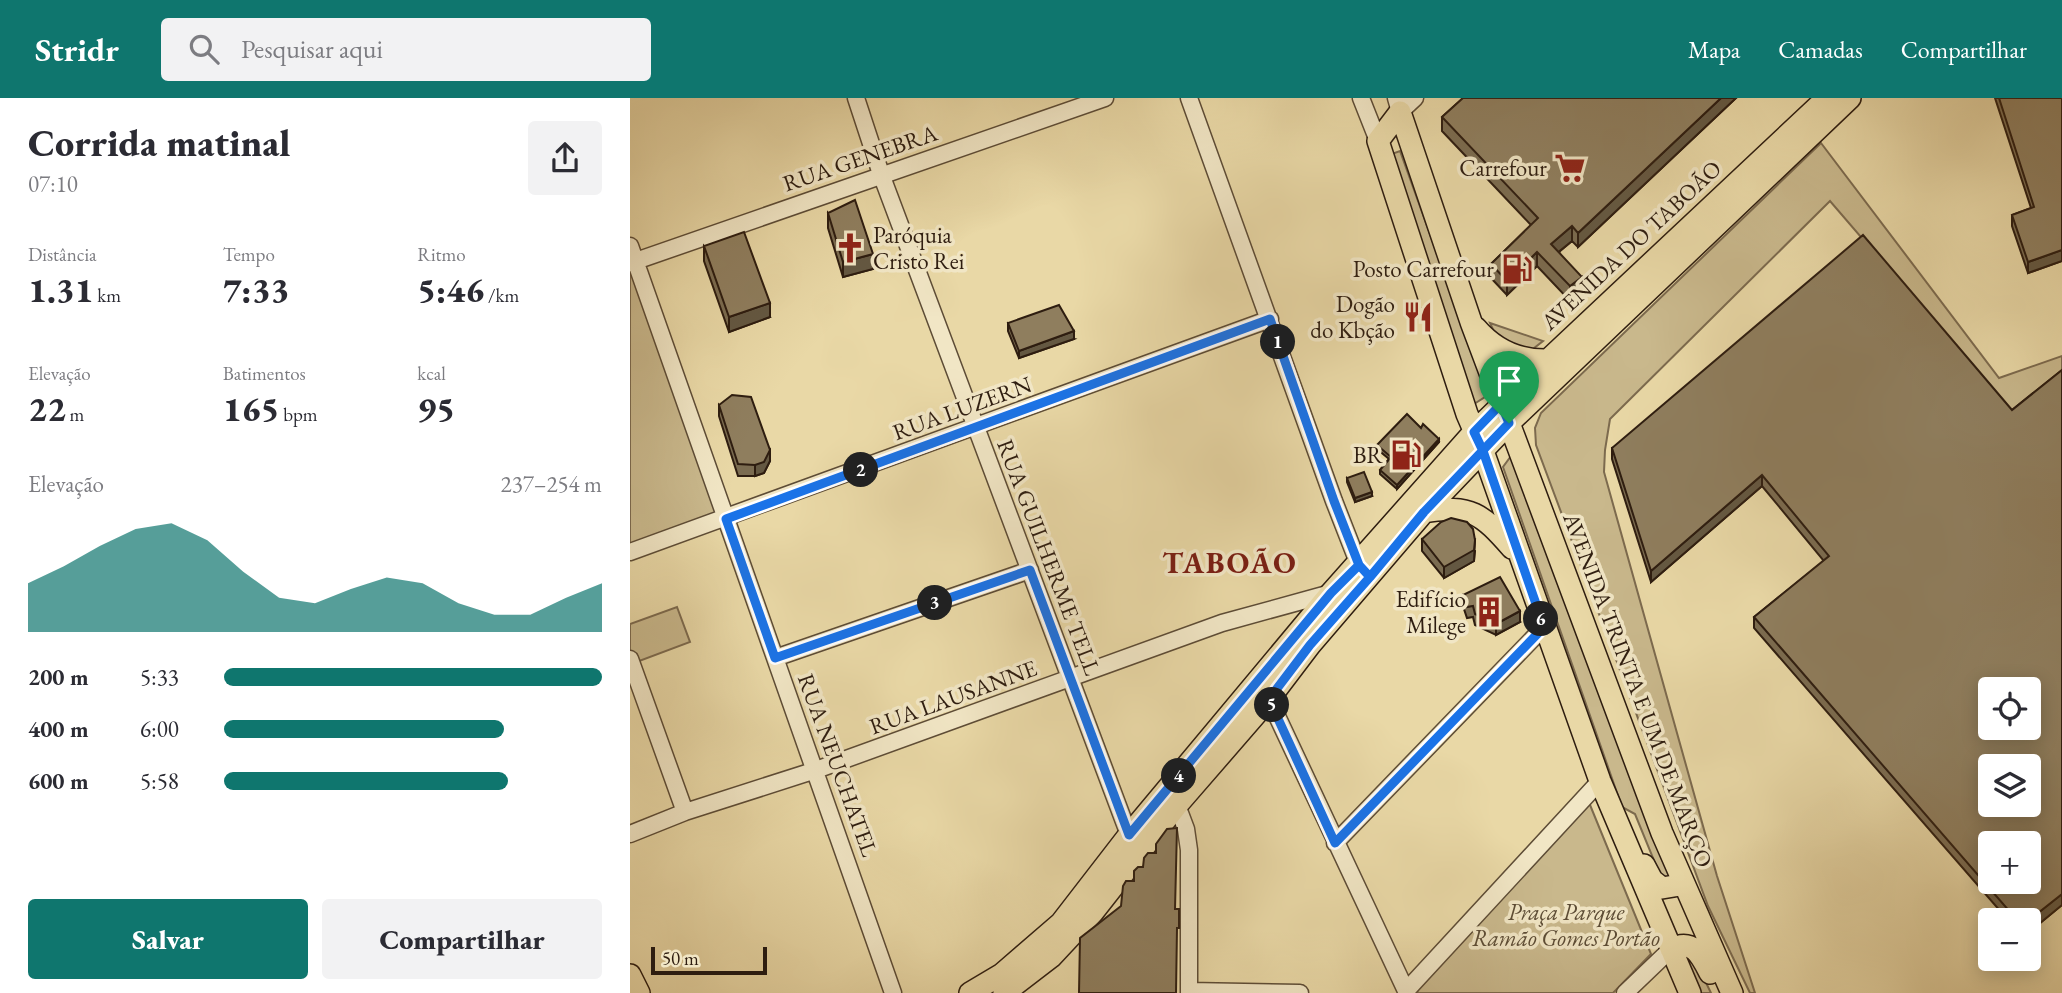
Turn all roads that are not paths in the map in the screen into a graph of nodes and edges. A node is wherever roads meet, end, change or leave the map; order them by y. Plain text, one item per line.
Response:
1 (856, 98) edge
2 (1105, 98) edge
3 (1189, 98) edge
4 (1361, 98) edge
5 (1827, 98) edge
6 (1850, 98) edge
7 (1404, 103) edge
8 (1378, 141) junction
9 (881, 174) junction
10 (632, 256) edge
11 (1270, 319) junction
12 (1471, 322) junction
13 (1548, 360) junction
14 (1505, 414) junction
15 (976, 426) junction
16 (1478, 442) junction
17 (1424, 512) junction
18 (726, 519) junction
19 (630, 552) edge
20 (1520, 558) junction
21 (1030, 570) junction
22 (1364, 571) junction
23 (1331, 593) junction
24 (1544, 627) junction
25 (775, 658) junction
26 (630, 659) edge
27 (1070, 679) junction
28 (1269, 699) junction
29 (816, 770) junction
30 (1600, 781) junction
31 (1177, 805) junction
32 (1611, 809) junction
33 (685, 812) junction
34 (630, 834) edge
35 (1129, 835) junction
36 (1335, 843) junction
37 (1682, 881) junction
38 (1671, 949) junction
39 (630, 975) edge
40 (894, 990) edge
41 (972, 992) edge
42 (1189, 992) edge
43 (1407, 992) edge
44 (639, 993) edge
45 (1004, 993) edge
46 (1300, 993) edge
47 (1625, 993) edge
48 (1690, 993) edge
49 (1721, 993) edge
50 (1731, 993) edge

1 - 9 street, RUA GUILHERME TELL
2 - 9 street, RUA GENEBRA
3 - 11 street
4 - 8 street
5 - 13 main road, AVENIDA DO TABOÃO
6 - 14 main road, AVENIDA DO TABOÃO
7 - 8 main road
7 - 12 main road, AVENIDA TRINTA E UM DE MARÇO
8 - 16 main road
9 - 10 street, RUA GENEBRA
9 - 15 street, RUA GUILHERME TELL
10 - 18 street, RUA NEUCHATEL
11 - 15 street, RUA LUZERN
11 - 22 street
12 - 13 main road
12 - 14 main road, AVENIDA TRINTA E UM DE MARÇO
13 - 14 main road, AVENIDA DO TABOÃO
14 - 16 main road, AVENIDA DO TABOÃO
14 - 37 main road, AVENIDA TRINTA E UM DE MARÇO
15 - 18 street, RUA LUZERN
15 - 21 street, RUA GUILHERME TELL
16 - 17 main road, AVENIDA DO TABOÃO
16 - 20 main road
16 - 22 main road, AVENIDA DO TABOÃO
17 - 20 main road
17 - 22 main road, AVENIDA DO TABOÃO
18 - 19 street, RUA LUZERN
18 - 25 street, RUA NEUCHATEL
20 - 24 main road
21 - 25 street
21 - 27 street, RUA GUILHERME TELL
22 - 23 main road, AVENIDA DO TABOÃO
22 - 28 main road, AVENIDA DO TABOÃO
23 - 27 street, RUA LAUSANNE
23 - 35 main road, AVENIDA DO TABOÃO
24 - 30 main road
24 - 36 street
25 - 29 street, RUA NEUCHATEL
26 - 33 street
27 - 29 street, RUA LAUSANNE
27 - 35 street, RUA GUILHERME TELL
28 - 31 main road, AVENIDA DO TABOÃO
28 - 36 street
29 - 33 street, RUA LAUSANNE
29 - 40 street, RUA NEUCHATEL
30 - 32 main road
30 - 43 street
31 - 42 street
31 - 45 main road, AVENIDA DO TABOÃO
32 - 37 main road
32 - 38 main road
33 - 34 street, RUA LAUSANNE
35 - 41 main road, AVENIDA DO TABOÃO
36 - 43 street
37 - 50 main road, AVENIDA TRINTA E UM DE MARÇO
38 - 47 street
38 - 48 main road
38 - 49 main road
39 - 44 main road
42 - 46 street

